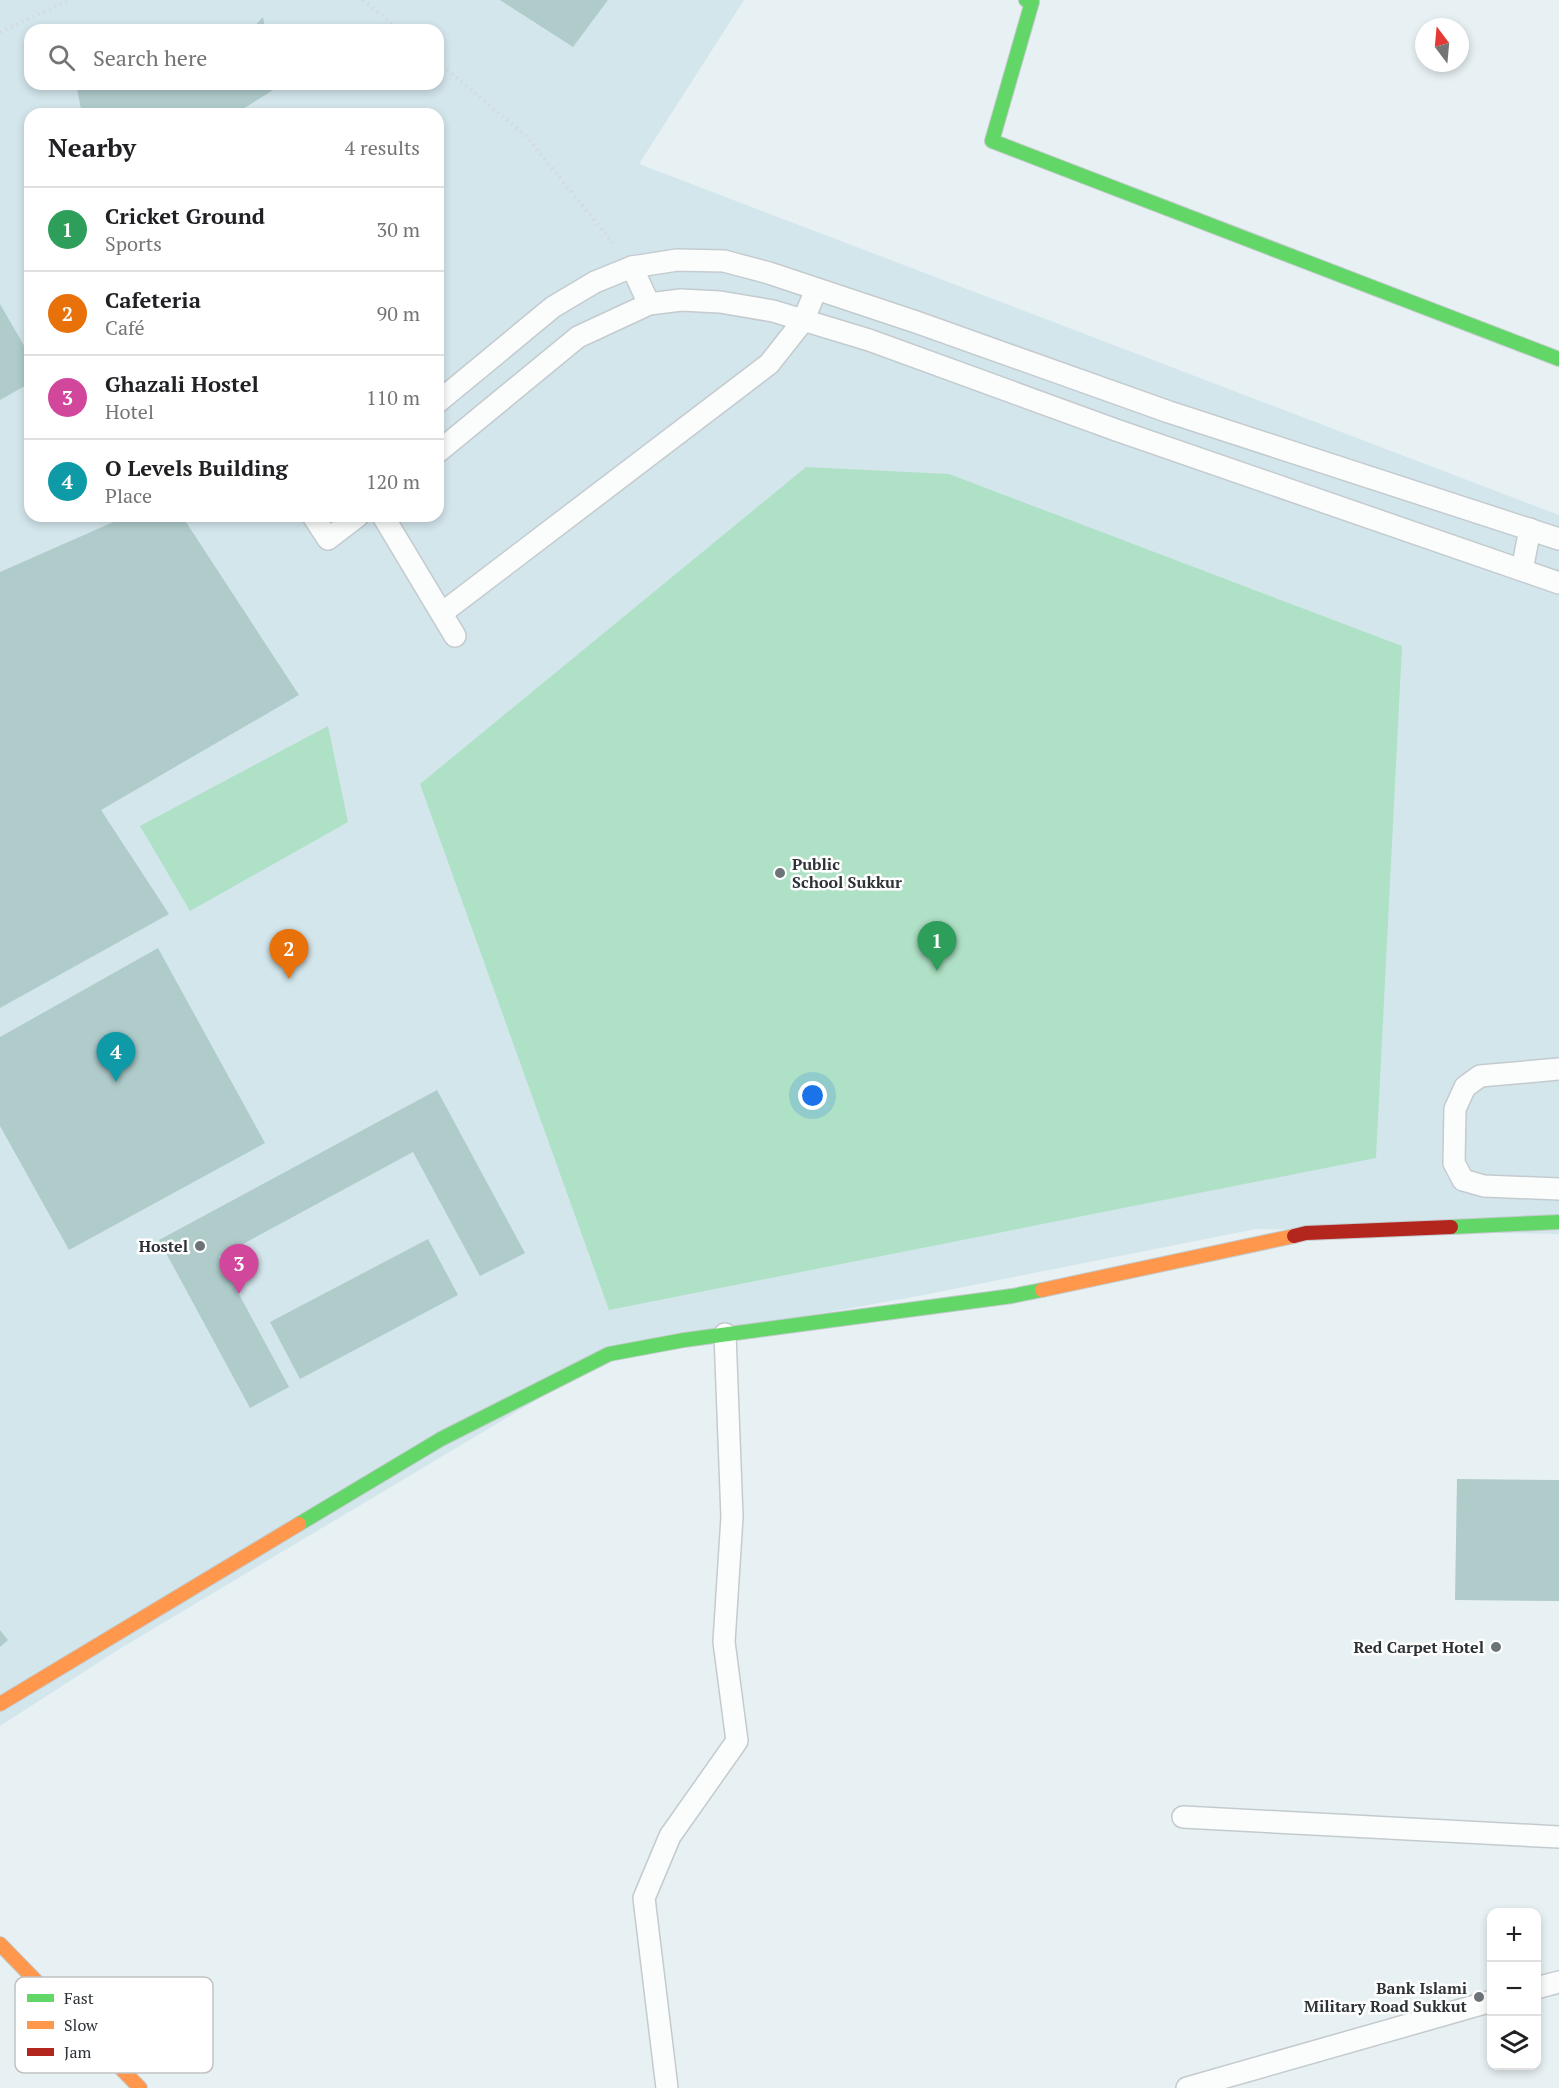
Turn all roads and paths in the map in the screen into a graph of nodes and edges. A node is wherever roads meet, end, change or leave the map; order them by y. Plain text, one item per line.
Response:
1 (70, 0) edge
2 (363, 0) edge
3 (1026, 0) edge
4 (392, 24) edge
5 (0, 32) edge
6 (444, 67) edge
7 (632, 267) junction
8 (816, 290) junction
9 (650, 304) junction
10 (803, 321) junction
11 (1559, 359) edge
12 (444, 397) edge
13 (444, 447) edge
14 (317, 522) edge
15 (350, 522) edge
16 (387, 522) edge
17 (1530, 529) junction
18 (1559, 539) edge
19 (1522, 570) junction
20 (1559, 583) edge
21 (442, 613) junction
22 (455, 636) dead end
23 (1559, 1069) edge
24 (1559, 1189) edge
25 (1559, 1222) edge
26 (725, 1335) junction
27 (0, 1704) edge
28 (1183, 1817) dead end
29 (1559, 1837) edge
30 (0, 1944) edge
31 (32, 1977) edge
32 (1559, 1982) edge
33 (1541, 1987) edge
34 (1487, 2002) edge
35 (125, 2073) edge
36 (140, 2088) edge
37 (667, 2088) edge
38 (1187, 2088) edge

1 - 5 path
2 - 4 path
3 - 11 street
6 - 7 path
7 - 8 lane
7 - 9 lane
7 - 12 lane
8 - 10 lane
8 - 17 lane
9 - 10 lane
9 - 13 lane
10 - 19 lane
10 - 21 lane
14 - 15 lane
16 - 21 lane
17 - 18 lane
17 - 19 lane
19 - 20 lane
21 - 22 lane
23 - 24 lane
25 - 26 street
26 - 27 street
26 - 37 lane
28 - 29 lane
30 - 31 street
32 - 33 lane
34 - 38 lane
35 - 36 street

